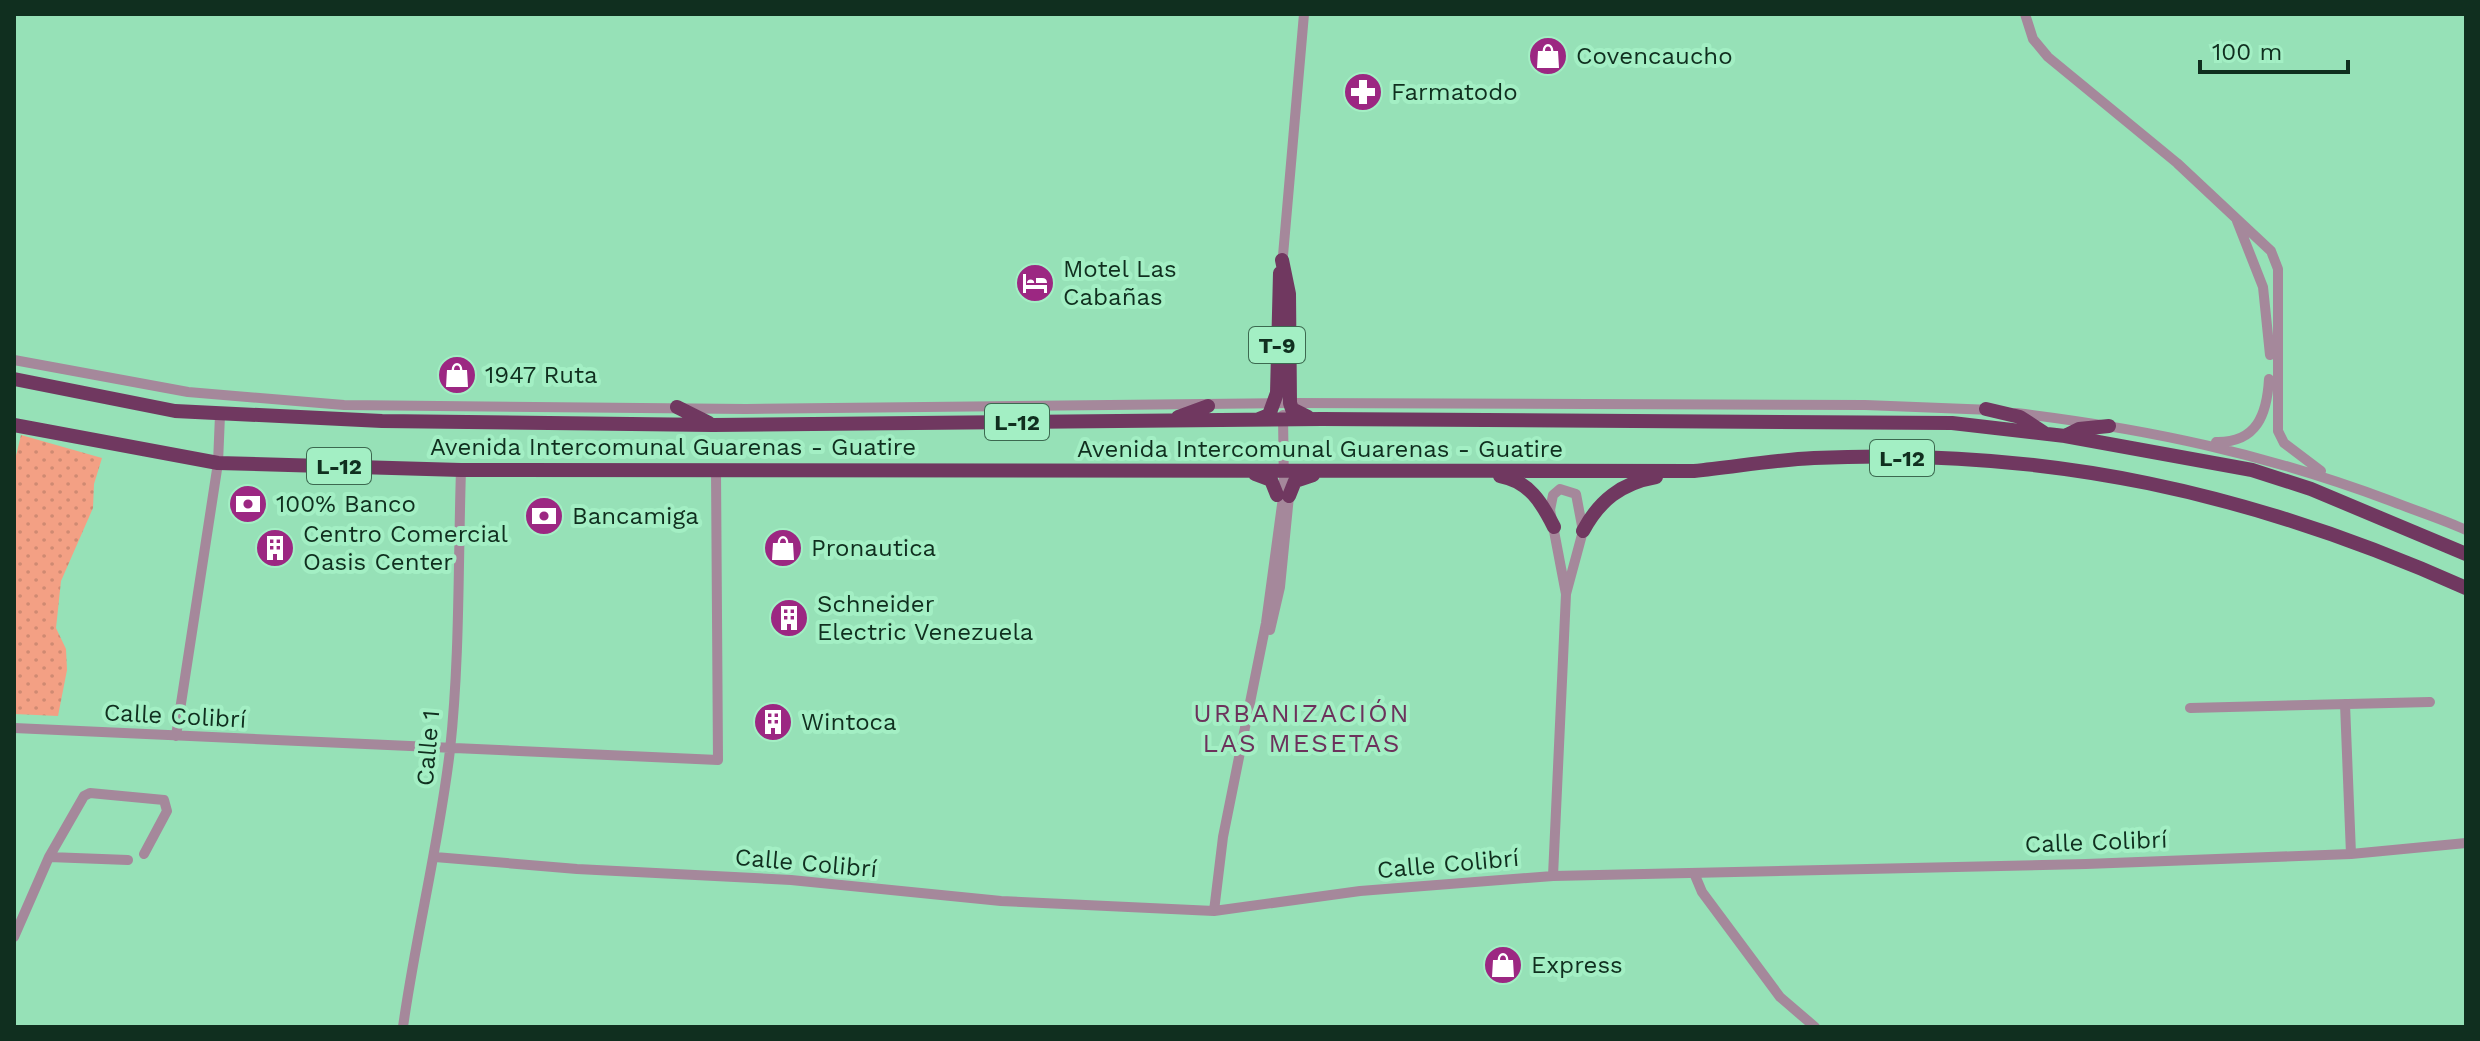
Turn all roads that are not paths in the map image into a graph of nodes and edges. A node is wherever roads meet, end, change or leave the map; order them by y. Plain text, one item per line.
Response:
1 (1304, 14) edge
2 (2025, 14) edge
3 (2235, 215) junction
4 (1282, 260) junction
5 (14, 360) edge
6 (14, 379) edge
7 (1282, 404) junction
8 (1208, 406) junction
9 (677, 407) junction
10 (1986, 409) junction
11 (220, 415) junction
12 (1322, 419) junction
13 (1256, 420) junction
14 (1166, 421) junction
15 (14, 425) edge
16 (713, 425) junction
17 (2109, 426) junction
18 (2046, 434) junction
19 (2065, 436) junction
20 (2195, 442) junction
21 (218, 463) junction
22 (1339, 469) junction
23 (461, 470) junction
24 (716, 471) junction
25 (1223, 471) junction
26 (1476, 471) junction
27 (1694, 471) junction
28 (2329, 478) junction
29 (1283, 495) junction
30 (1554, 527) junction
31 (2466, 530) edge
32 (1583, 531) junction
33 (2466, 554) edge
34 (2466, 588) edge
35 (1566, 594) junction
36 (1261, 652) junction
37 (1255, 676) junction
38 (2430, 702) dead end
39 (2345, 704) junction
40 (2190, 708) dead end
41 (14, 728) edge
42 (176, 736) junction
43 (450, 747) junction
44 (2466, 843) edge
45 (144, 854) dead end
46 (2351, 854) junction
47 (49, 857) junction
48 (435, 857) junction
49 (128, 860) dead end
50 (1694, 873) junction
51 (1553, 876) junction
52 (1214, 911) junction
53 (14, 937) edge
54 (403, 1027) edge
55 (1815, 1027) edge

1 - 4 street
2 - 3 street
3 - 20 street
3 - 28 street
4 - 7 highway, T-9
4 - 36 street
5 - 9 street, Avenida Intercomunal Guarenas - Guatire / L-12
6 - 11 highway, Avenida Intercomunal Guarenas - Guatire / L-12
7 - 8 street, Avenida Intercomunal Guarenas - Guatire / L-12
7 - 10 street, Avenida Intercomunal Guarenas - Guatire / L-12
7 - 12 highway
7 - 13 highway
8 - 9 street, Avenida Intercomunal Guarenas - Guatire / L-12
8 - 14 highway
9 - 16 highway
10 - 17 street, Avenida Intercomunal Guarenas - Guatire / L-12
10 - 18 highway
11 - 16 highway, Avenida Intercomunal Guarenas - Guatire / L-12
11 - 21 street
12 - 13 highway, Avenida Intercomunal Guarenas - Guatire / L-12
12 - 18 highway, Avenida Intercomunal Guarenas - Guatire / L-12
13 - 14 highway, Avenida Intercomunal Guarenas - Guatire / L-12
14 - 16 highway, Avenida Intercomunal Guarenas - Guatire / L-12
15 - 21 highway, Avenida Intercomunal Guarenas - Guatire / L-12
17 - 19 highway
17 - 20 street, Avenida Intercomunal Guarenas - Guatire / L-12
18 - 19 highway, Avenida Intercomunal Guarenas - Guatire / L-12
19 - 33 highway, Avenida Intercomunal Guarenas - Guatire / L-12
20 - 28 street, Avenida Intercomunal Guarenas - Guatire / L-12
21 - 23 highway, Avenida Intercomunal Guarenas - Guatire / L-12
21 - 42 street
22 - 25 highway, Avenida Intercomunal Guarenas - Guatire / L-12
22 - 26 highway, Avenida Intercomunal Guarenas - Guatire / L-12
22 - 29 highway
23 - 24 highway, Avenida Intercomunal Guarenas - Guatire / L-12
23 - 43 street, Calle 1
24 - 25 highway, Avenida Intercomunal Guarenas - Guatire / L-12
24 - 43 street, Calle Colibrí
25 - 29 highway
26 - 27 highway, Avenida Intercomunal Guarenas - Guatire / L-12
26 - 30 highway
27 - 32 highway
27 - 34 highway, Avenida Intercomunal Guarenas - Guatire / L-12
28 - 31 street, Avenida Intercomunal Guarenas - Guatire / L-12
29 - 36 street
29 - 37 street
30 - 32 street
30 - 35 street
32 - 35 street
35 - 51 street
36 - 37 street
37 - 52 street
38 - 39 street
39 - 40 street
39 - 46 street
41 - 42 street, Calle Colibrí
42 - 43 street, Calle Colibrí
43 - 48 street, Calle 1
44 - 46 street, Calle Colibrí
45 - 47 street
46 - 50 street, Calle Colibrí
47 - 49 street
47 - 53 street
48 - 52 street, Calle Colibrí
48 - 54 street, Calle 1
50 - 51 street, Calle Colibrí
50 - 55 street
51 - 52 street, Calle Colibrí

